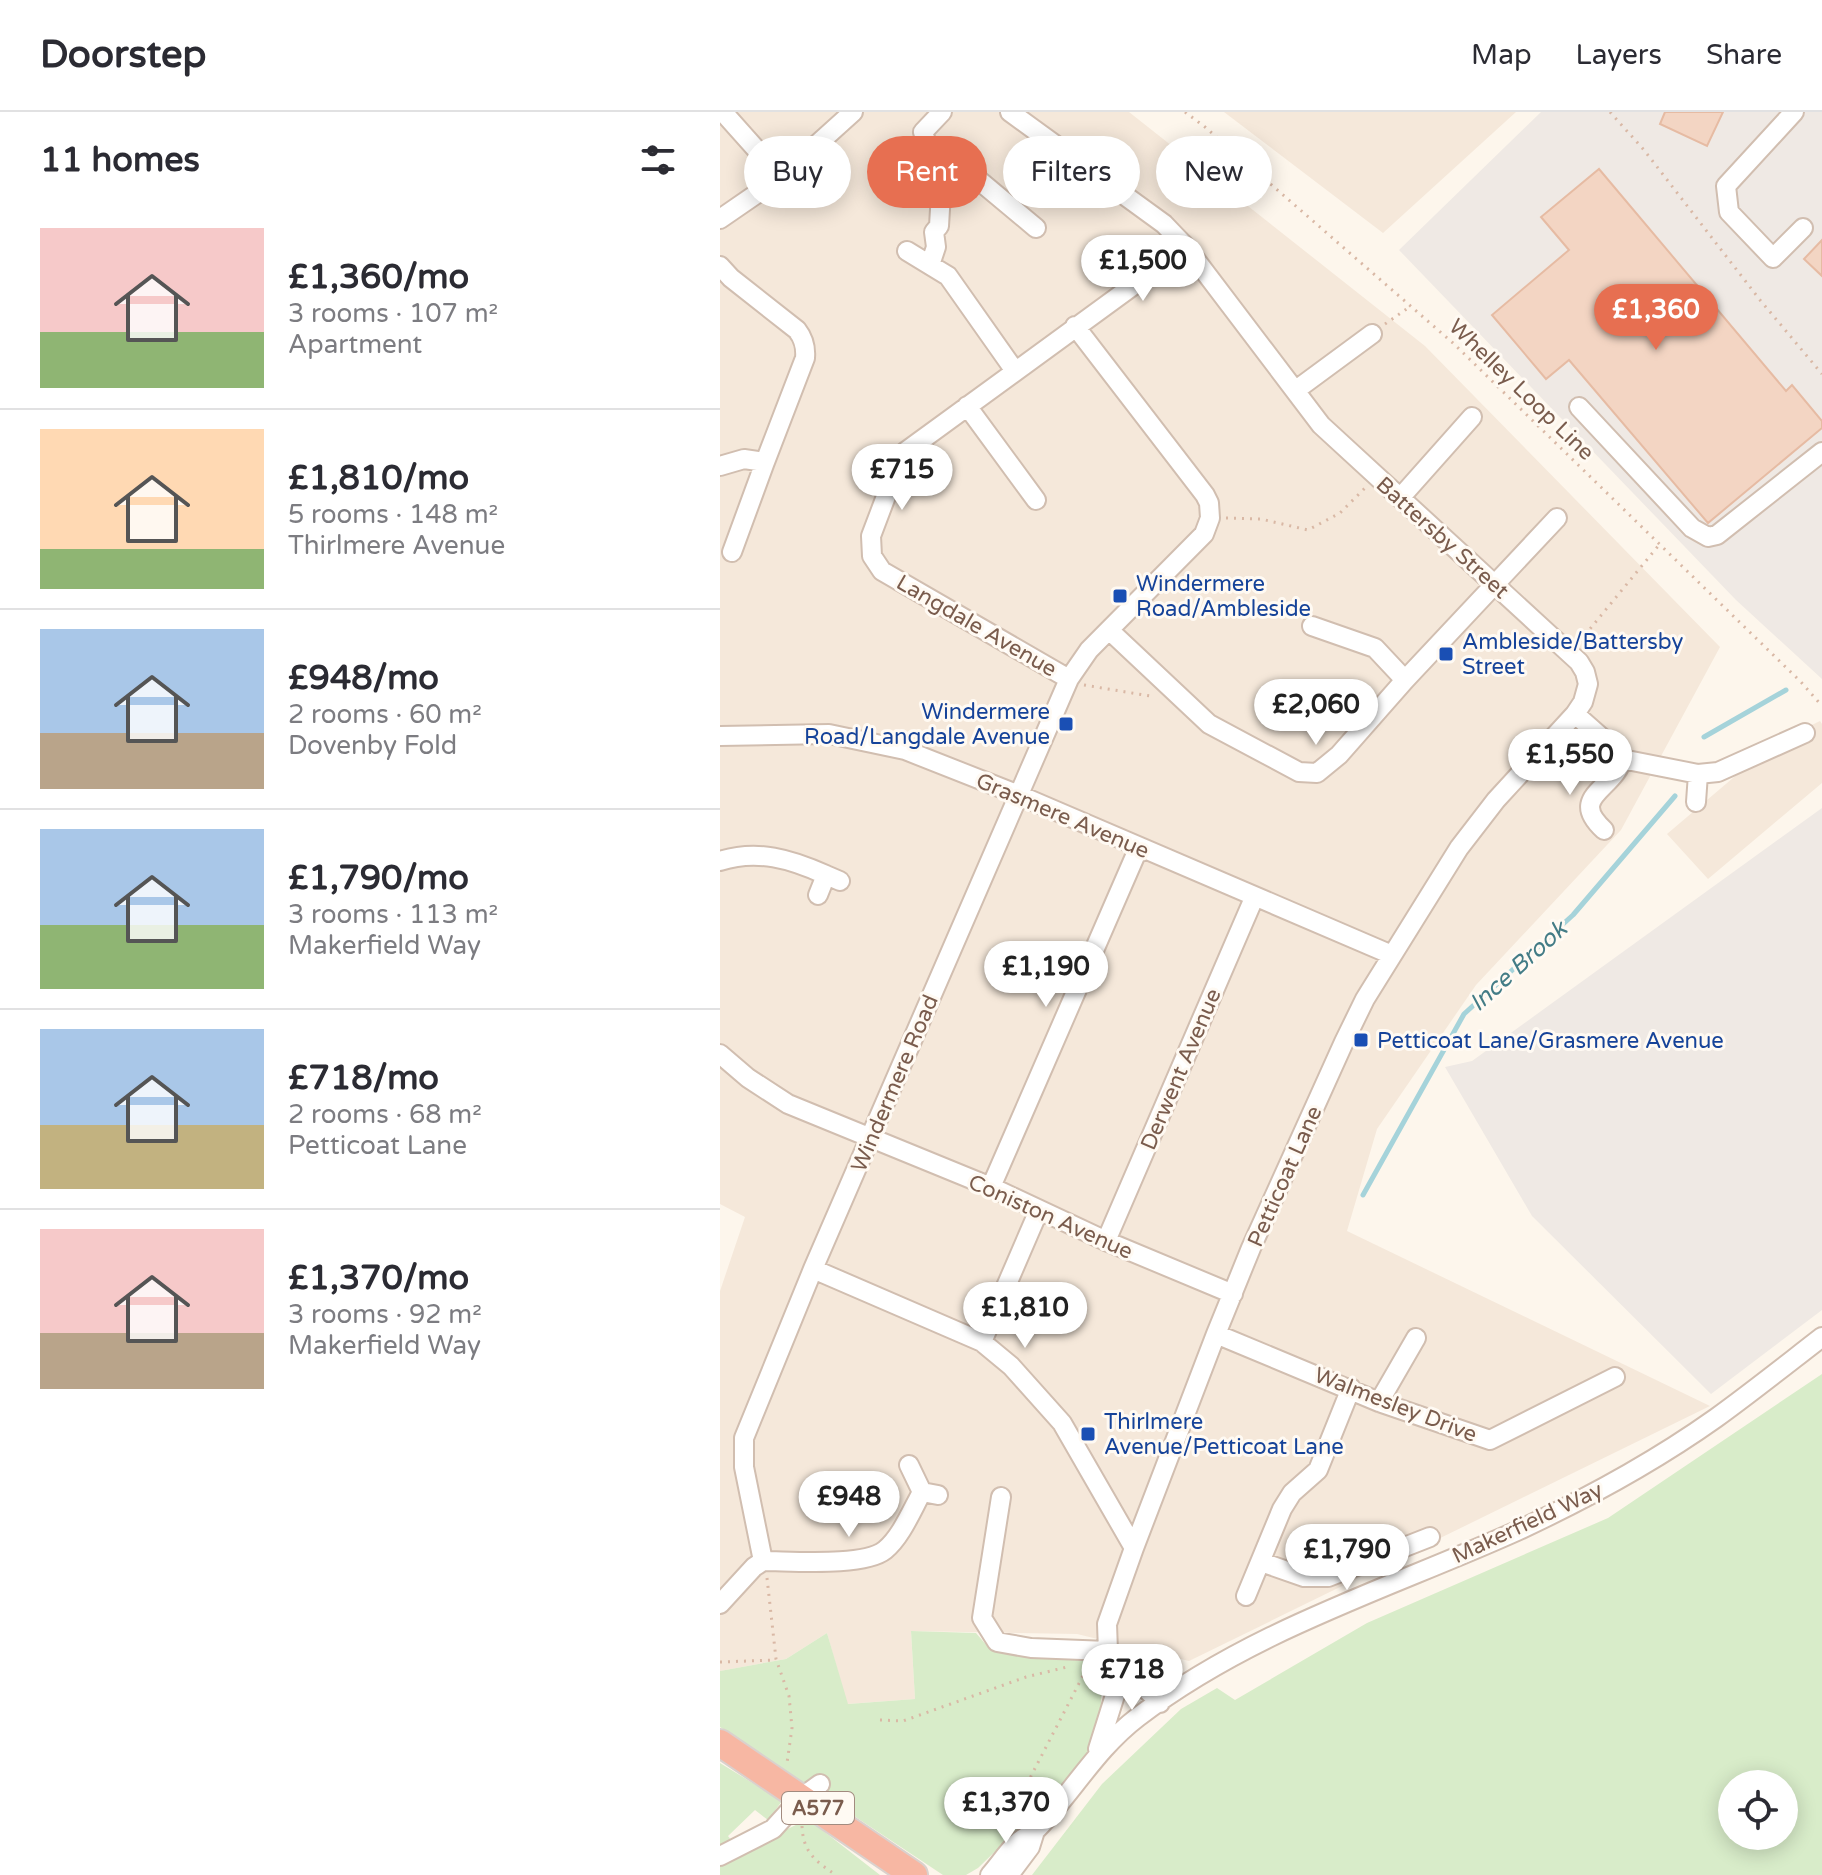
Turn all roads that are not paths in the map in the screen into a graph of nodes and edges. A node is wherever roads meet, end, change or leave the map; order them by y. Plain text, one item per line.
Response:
1 (723, 112) edge
2 (853, 112) edge
3 (942, 112) edge
4 (1010, 112) edge
5 (1794, 112) edge
6 (831, 119) edge
7 (744, 136) edge
8 (816, 136) edge
9 (924, 136) edge
10 (987, 187) edge
11 (744, 202) edge
12 (940, 208) edge
13 (720, 219) edge
14 (1036, 228) dead end
15 (1803, 228) dead end
16 (1186, 247) junction
17 (907, 251) dead end
18 (930, 265) junction
19 (720, 266) edge
20 (1075, 326) junction
21 (1372, 334) dead end
22 (1015, 371) junction
23 (1296, 390) junction
24 (967, 406) junction
25 (1579, 407) dead end
26 (1472, 417) dead end
27 (1822, 452) edge
28 (765, 462) junction
29 (720, 466) edge
30 (1400, 498) junction
31 (1036, 500) dead end
32 (1557, 518) dead end
33 (732, 552) dead end
34 (1494, 584) junction
35 (1312, 626) dead end
36 (1109, 630) junction
37 (1069, 679) junction
38 (1405, 680) junction
39 (1588, 684) joint
40 (1575, 714) junction
41 (1805, 733) dead end
42 (720, 736) edge
43 (1623, 756) junction
44 (1698, 774) junction
45 (1019, 795) junction
46 (1696, 802) dead end
47 (1604, 830) dead end
48 (1139, 847) junction
49 (720, 861) edge
50 (818, 895) dead end
51 (1254, 898) junction
52 (1392, 955) junction
53 (720, 1054) edge
54 (870, 1139) junction
55 (991, 1187) junction
56 (1039, 1210) junction
57 (1106, 1241) junction
58 (813, 1269) junction
59 (1233, 1294) junction
60 (1216, 1334) junction
61 (1822, 1337) edge
62 (1416, 1338) dead end
63 (982, 1342) junction
64 (1615, 1377) dead end
65 (1351, 1388) junction
66 (1379, 1402) junction
67 (909, 1465) dead end
68 (1001, 1497) dead end
69 (1430, 1537) dead end
70 (1134, 1548) junction
71 (764, 1561) junction
72 (1261, 1562) junction
73 (1246, 1596) dead end
74 (720, 1604) edge
75 (1111, 1655) junction
76 (1116, 1692) junction
77 (1160, 1703) junction
78 (1138, 1718) junction
79 (720, 1743) edge
80 (1095, 1756) junction
81 (811, 1790) junction
82 (1035, 1831) junction
83 (720, 1856) edge
84 (914, 1875) edge
85 (990, 1875) edge
86 (1009, 1875) edge

1 - 7 street
2 - 6 street
3 - 9 street
4 - 16 street, Battersby Street
5 - 15 street
6 - 8 street
10 - 14 street
11 - 13 street
12 - 18 street
16 - 20 street, Langdale Avenue
16 - 23 street, Battersby Street
17 - 18 street
18 - 22 street
19 - 28 street
20 - 22 street, Langdale Avenue
20 - 36 street, Windermere Road
21 - 23 street
22 - 24 street, Langdale Avenue
23 - 30 street, Battersby Street
24 - 31 street
24 - 37 street, Langdale Avenue
25 - 27 street
26 - 30 street
28 - 29 street
28 - 33 street
30 - 34 street, Battersby Street
32 - 34 street
34 - 38 street
34 - 39 street, Battersby Street
35 - 38 street
36 - 37 street, Windermere Road
36 - 38 street
37 - 45 street, Windermere Road
39 - 40 street, Petticoat Lane
40 - 43 street
40 - 52 street, Petticoat Lane
41 - 44 street
42 - 45 street, Grasmere Avenue
43 - 44 street
43 - 47 street
44 - 46 street
45 - 48 street, Grasmere Avenue
45 - 54 street, Windermere Road
48 - 51 street, Grasmere Avenue
48 - 55 street
49 - 50 street
51 - 52 street, Grasmere Avenue
51 - 57 street, Derwent Avenue
52 - 59 street, Petticoat Lane
53 - 54 street, Coniston Avenue
54 - 55 street, Coniston Avenue
54 - 58 street, Windermere Road
55 - 56 street, Coniston Avenue
56 - 57 street, Coniston Avenue
56 - 63 street
57 - 59 street, Coniston Avenue
58 - 63 street
58 - 71 street, Windermere Road
59 - 60 street, Petticoat Lane
60 - 65 street, Walmesley Drive
60 - 70 street, Petticoat Lane
61 - 77 street, Makerfield Way
62 - 66 street
63 - 70 street
64 - 66 street, Walmesley Drive
65 - 66 street, Walmesley Drive
65 - 72 street
67 - 71 street
68 - 75 street
69 - 72 street
70 - 75 street, Petticoat Lane
71 - 74 street
72 - 73 street
75 - 76 street, Petticoat Lane
75 - 77 street
76 - 78 street
76 - 80 street, Petticoat Lane
77 - 78 street, Makerfield Way
78 - 80 street, Makerfield Way
79 - 81 highway, A577
80 - 82 street, Makerfield Way
81 - 83 street
81 - 84 highway, A577
82 - 85 street, Makerfield Way
82 - 86 street, Makerfield Way

